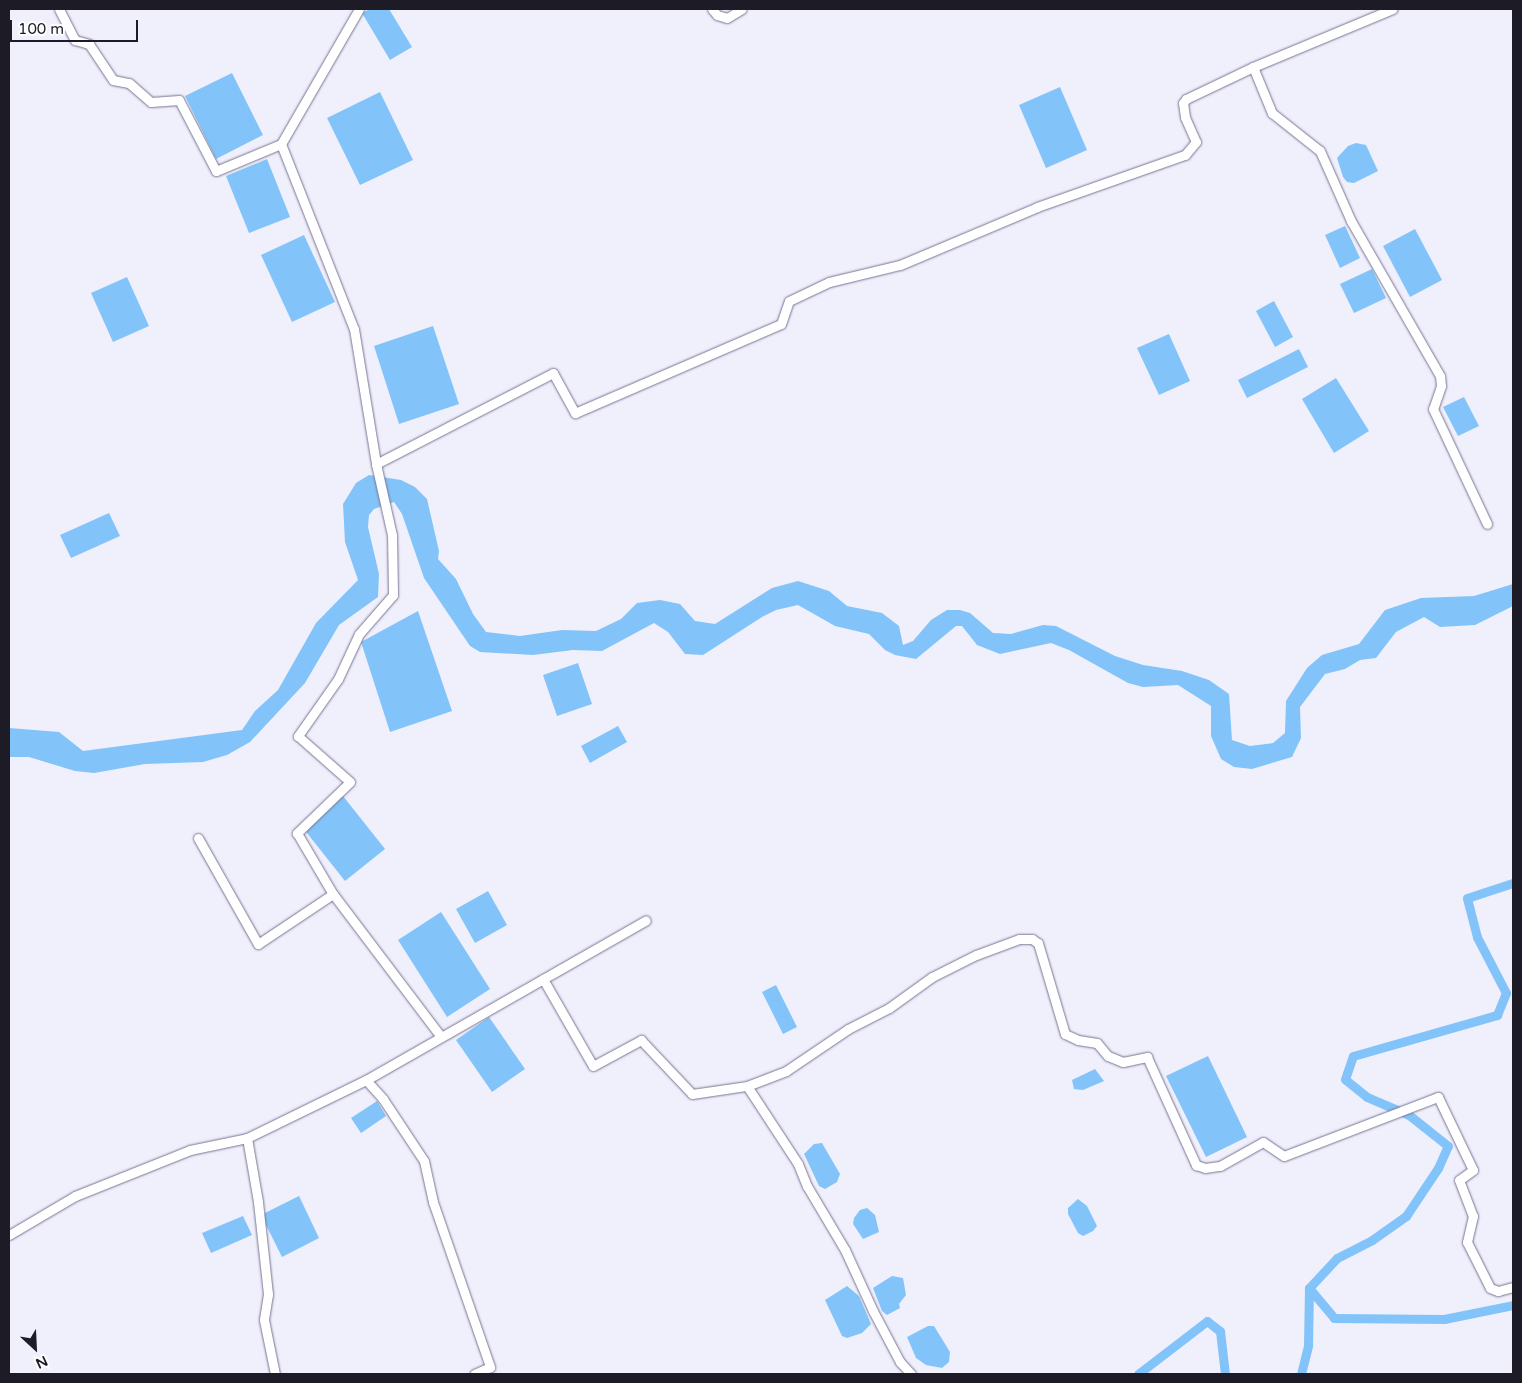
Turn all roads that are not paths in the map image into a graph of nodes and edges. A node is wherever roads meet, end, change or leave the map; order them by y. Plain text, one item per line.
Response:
1 (59, 9) edge
2 (359, 9) edge
3 (712, 9) edge
4 (742, 9) edge
5 (1392, 9) edge
6 (1253, 67) junction
7 (281, 144) junction
8 (376, 464) junction
9 (1487, 524) dead end
10 (198, 838) dead end
11 (333, 894) junction
12 (646, 920) dead end
13 (543, 979) junction
14 (441, 1037) junction
15 (366, 1080) junction
16 (747, 1086) junction
17 (246, 1138) junction
18 (9, 1236) edge
19 (1513, 1287) edge
20 (275, 1374) edge
21 (474, 1374) edge
22 (911, 1374) edge

1 - 7 street
2 - 7 street
3 - 4 street
5 - 6 street
6 - 8 street
6 - 9 street
7 - 8 street
8 - 11 street
10 - 11 street
11 - 14 street
12 - 13 street
13 - 14 street
13 - 16 street
14 - 15 street
15 - 17 street
15 - 21 street
16 - 19 street
16 - 22 street
17 - 18 street
17 - 20 street

